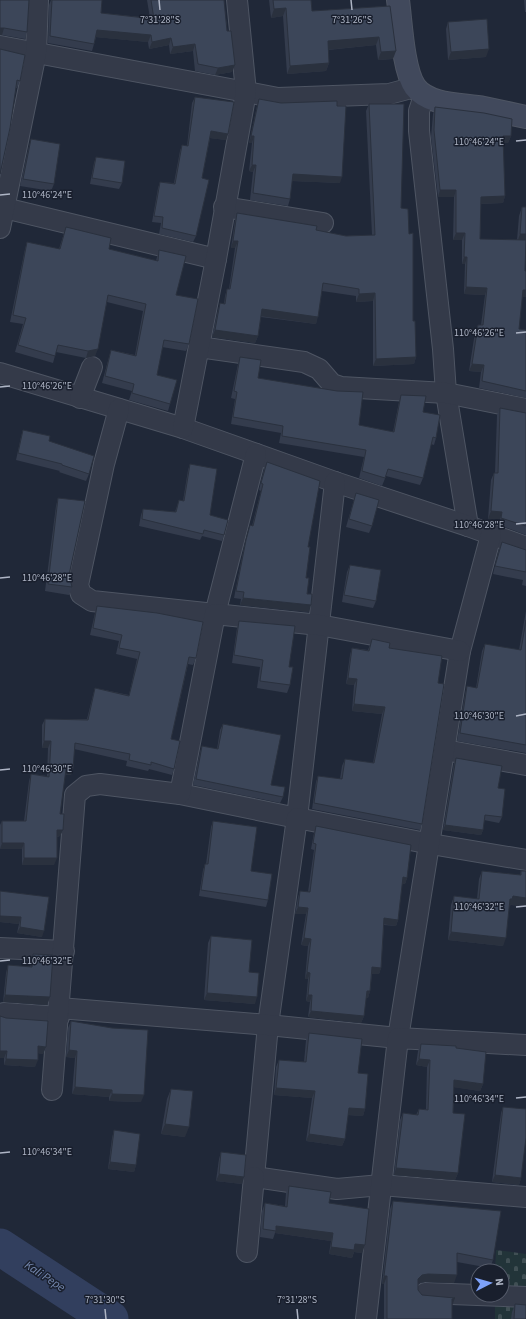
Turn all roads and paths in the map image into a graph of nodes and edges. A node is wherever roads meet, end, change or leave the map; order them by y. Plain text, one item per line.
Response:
1 (38, 0) edge
2 (237, 0) edge
3 (398, 0) edge
4 (0, 46) edge
5 (36, 53) junction
6 (246, 92) junction
7 (420, 92) junction
8 (526, 117) edge
9 (3, 207) edge
10 (224, 207) junction
11 (323, 223) dead end
12 (0, 228) edge
13 (216, 260) junction
14 (199, 347) junction
15 (92, 367) dead end
16 (0, 373) edge
17 (446, 393) junction
18 (80, 398) junction
19 (119, 409) junction
20 (526, 409) edge
21 (183, 428) junction
22 (256, 454) junction
23 (334, 482) junction
24 (468, 526) junction
25 (491, 535) junction
26 (526, 547) edge
27 (215, 614) junction
28 (319, 625) junction
29 (460, 651) junction
30 (445, 750) junction
31 (526, 765) edge
32 (180, 794) junction
33 (297, 818) junction
34 (431, 844) junction
35 (526, 860) edge
36 (0, 948) edge
37 (64, 950) junction
38 (59, 1012) junction
39 (4, 1013) dead end
40 (268, 1024) junction
41 (398, 1038) junction
42 (526, 1045) edge
43 (52, 1090) dead end
44 (254, 1177) junction
45 (381, 1185) junction
46 (526, 1197) edge
47 (247, 1252) dead end
48 (425, 1293) dead end
49 (526, 1297) edge
50 (366, 1319) edge

1 - 5 street
2 - 6 street
3 - 7 main road
4 - 5 street
5 - 6 street
5 - 9 street
6 - 7 street
6 - 10 street
7 - 8 main road
7 - 17 street
9 - 12 street
9 - 13 street
10 - 11 street
10 - 13 street
13 - 14 street
14 - 17 street
14 - 21 street
15 - 18 street
16 - 18 street
17 - 20 street
17 - 24 street
18 - 19 street
19 - 21 street
19 - 27 street
21 - 22 street
22 - 23 street
22 - 27 street
23 - 24 street
23 - 28 street
24 - 25 street
25 - 26 street
25 - 29 street
27 - 28 street
27 - 32 street
28 - 29 street
28 - 33 street
29 - 30 street
30 - 31 street
30 - 34 street
32 - 33 street
32 - 37 street
33 - 34 street
33 - 40 street
34 - 35 street
34 - 41 street
36 - 37 street
37 - 38 street
38 - 39 street
38 - 40 street
38 - 43 street
40 - 41 street
40 - 44 street
41 - 42 street
41 - 45 street
44 - 45 street
44 - 47 street
45 - 46 street
45 - 50 street
48 - 49 street

